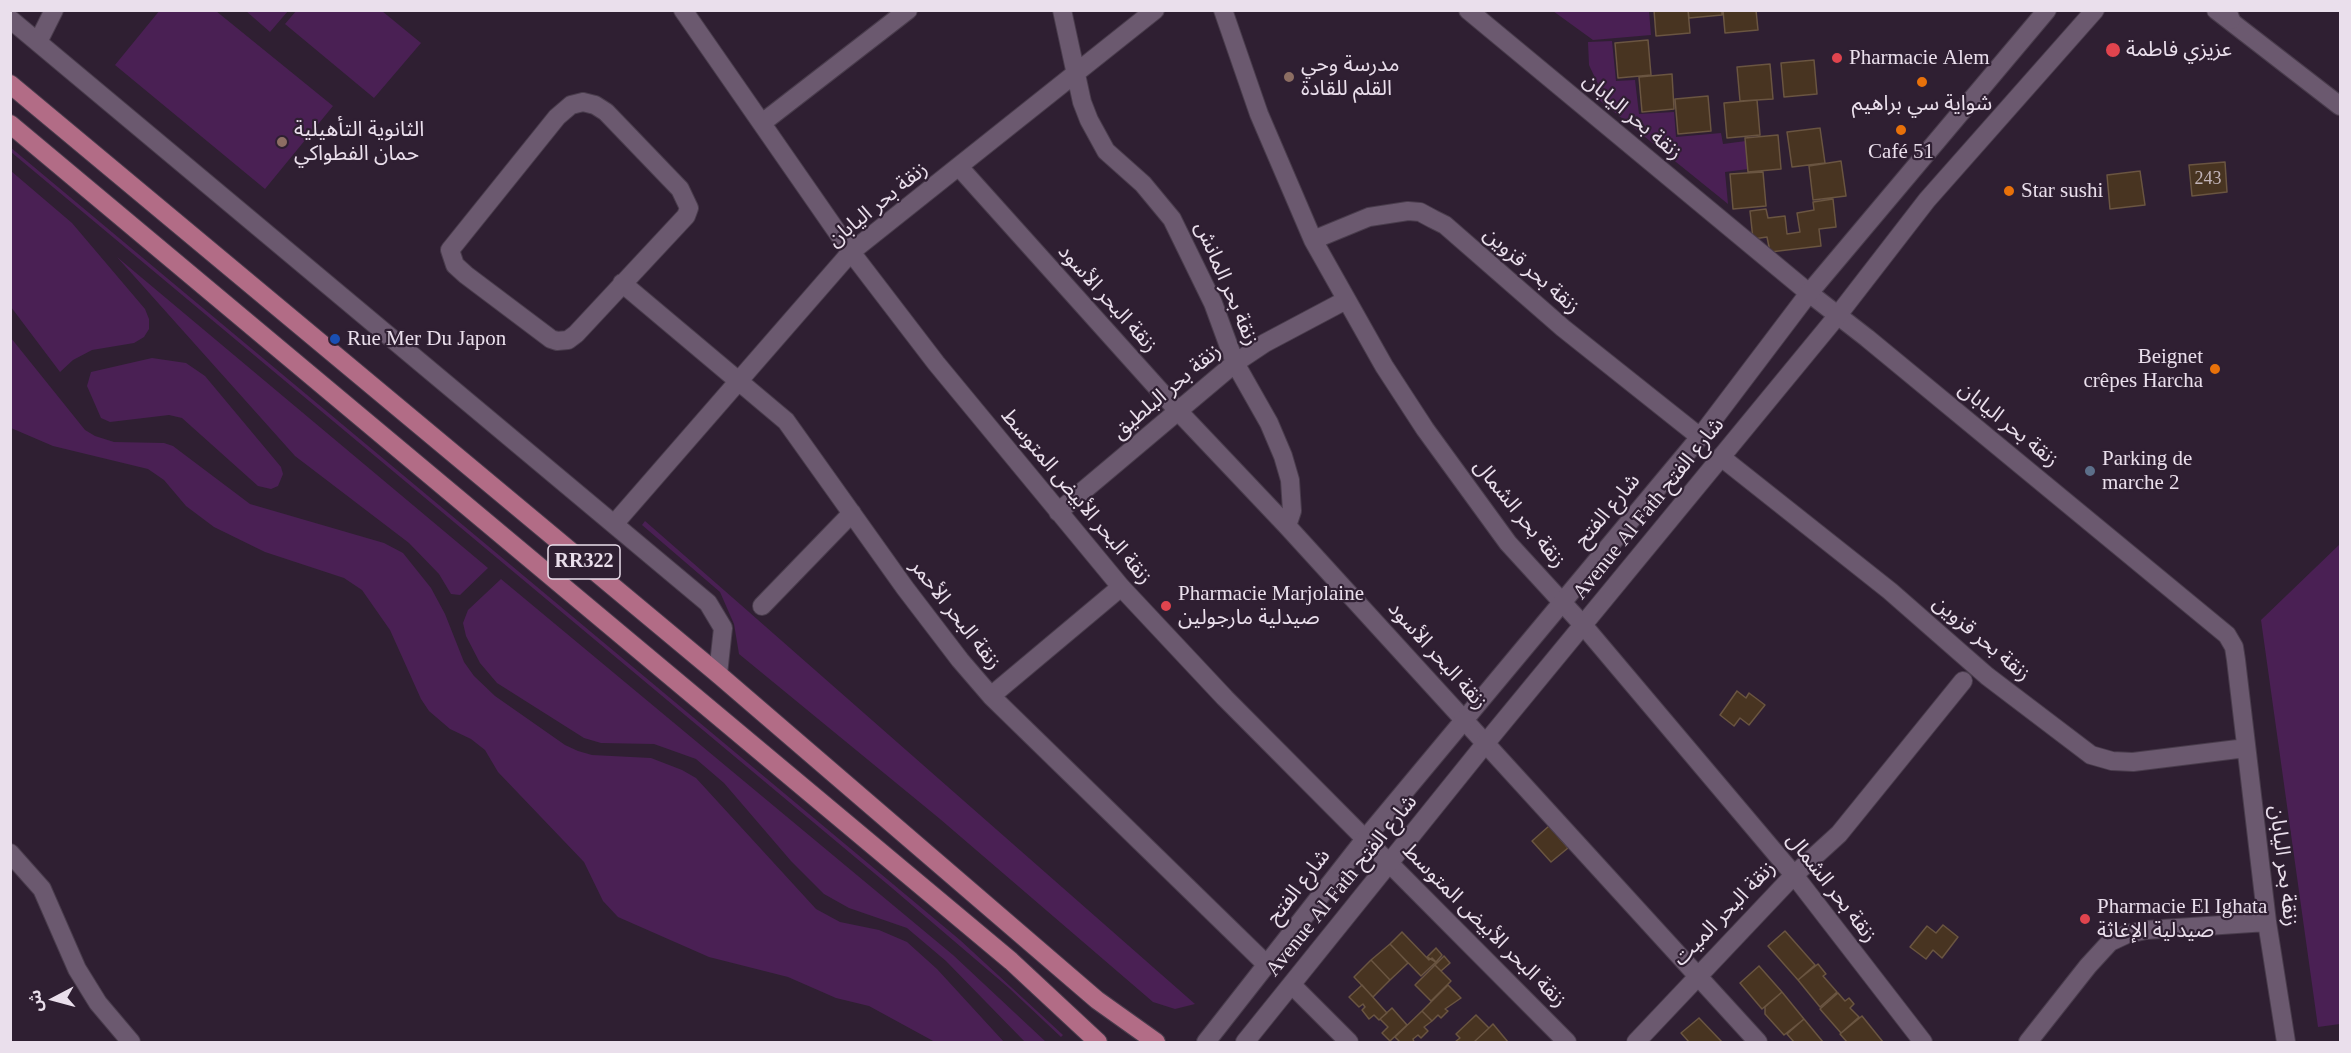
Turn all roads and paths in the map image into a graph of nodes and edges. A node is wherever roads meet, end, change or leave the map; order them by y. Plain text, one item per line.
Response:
1 (54, 10) edge
2 (683, 10) edge
3 (878, 10) edge
4 (908, 10) edge
5 (1062, 10) edge
6 (1155, 10) edge
7 (1223, 10) edge
8 (1468, 10) edge
9 (2047, 10) edge
10 (2096, 10) edge
11 (2225, 14) edge
12 (10, 19) edge
13 (889, 26) junction
14 (38, 42) junction
15 (1076, 73) junction
16 (10, 84) edge
17 (2340, 106) edge
18 (762, 123) junction
19 (10, 124) edge
20 (960, 168) junction
21 (1313, 240) junction
22 (851, 252) junction
23 (622, 283) junction
24 (1809, 293) junction
25 (1346, 300) junction
26 (1838, 315) junction
27 (1235, 363) junction
28 (740, 381) junction
29 (1179, 412) junction
30 (1700, 437) junction
31 (1721, 457) junction
32 (1058, 512) junction
33 (852, 513) junction
34 (615, 523) junction
35 (1287, 526) junction
36 (1121, 587) junction
37 (1563, 602) junction
38 (762, 606) dead end
39 (1583, 625) junction
40 (1964, 656) junction
41 (718, 675) junction
42 (1987, 676) junction
43 (1963, 681) junction
44 (991, 696) junction
45 (1464, 718) junction
46 (1485, 744) junction
47 (2246, 748) junction
48 (1365, 839) junction
49 (10, 853) edge
50 (1389, 862) junction
51 (1794, 875) junction
52 (2267, 922) junction
53 (1267, 965) junction
54 (1697, 975) junction
55 (1292, 985) junction
56 (131, 1042) edge
57 (1098, 1042) edge
58 (1155, 1042) edge
59 (1206, 1042) edge
60 (1245, 1042) edge
61 (1349, 1042) edge
62 (1567, 1042) edge
63 (1636, 1042) edge
64 (1758, 1042) edge
65 (1923, 1042) edge
66 (2028, 1042) edge
67 (2286, 1042) edge

1 - 14 street
2 - 18 street, زنقة البحر الأبيض المتوسط
3 - 13 street
4 - 13 street
5 - 15 street, زنقة بحر المانش
6 - 15 street, زنقة بحر اليابان
7 - 21 street, زنقة بحر الشمال
8 - 24 street, زنقة بحر اليابان
9 - 24 street, شارع الفتح
10 - 26 street, Avenue Al Fath شارع الفتح
11 - 17 street
12 - 14 street
13 - 18 street
14 - 34 street
15 - 20 street, زنقة بحر اليابان
15 - 27 street, زنقة بحر المانش
16 - 41 main road, RR322
18 - 22 street, زنقة البحر الأبيض المتوسط
19 - 57 main road, RR322
20 - 22 street, زنقة بحر اليابان
20 - 29 street, زنقة البحر الأسود
21 - 25 street, زنقة بحر الشمال
21 - 30 street, زنقة بحر قزوين
22 - 28 street, زنقة بحر اليابان
22 - 32 street, زنقة البحر الأبيض المتوسط
23 - 23 street
23 - 28 street, زنقة البحر الأحمر
24 - 26 street, زنقة بحر اليابان
24 - 30 street, شارع الفتح
25 - 27 street, زنقة بحر البلطيق
25 - 37 street, زنقة بحر الشمال
26 - 31 street, Avenue Al Fath شارع الفتح
26 - 47 street, زنقة بحر اليابان
27 - 29 street, زنقة بحر البلطيق
27 - 35 street, زنقة بحر المانش
28 - 33 street, زنقة البحر الأحمر
28 - 34 street, زنقة بحر اليابان
29 - 32 street, زنقة بحر البلطيق
29 - 35 street, زنقة البحر الأسود
30 - 37 street, شارع الفتح
31 - 39 street, Avenue Al Fath شارع الفتح
31 - 40 street, زنقة بحر قزوين
32 - 36 street, زنقة البحر الأبيض المتوسط
33 - 38 street
33 - 44 street, زنقة البحر الأحمر
34 - 41 street
35 - 45 street, زنقة البحر الأسود
36 - 44 street
36 - 48 street, زنقة البحر الأبيض المتوسط
37 - 39 street, زنقة بحر الشمال
37 - 45 street, شارع الفتح
39 - 46 street, Avenue Al Fath شارع الفتح
39 - 51 street, زنقة بحر الشمال
40 - 42 street, زنقة بحر قزوين
40 - 43 street
41 - 58 main road, RR322
42 - 43 street
42 - 47 street, زنقة بحر قزوين
43 - 51 street, زنقة البحر الميت
44 - 53 street, زنقة البحر الأحمر
45 - 46 street, زنقة البحر الأسود
45 - 48 street, شارع الفتح
46 - 50 street, Avenue Al Fath شارع الفتح
46 - 54 street, زنقة البحر الأسود
47 - 52 street, زنقة بحر اليابان
48 - 50 street, زنقة البحر الأبيض المتوسط
48 - 53 street, شارع الفتح
49 - 56 street
50 - 55 street, Avenue Al Fath شارع الفتح
50 - 62 street, زنقة البحر الأبيض المتوسط
51 - 54 street, زنقة البحر الميت
51 - 65 street, زنقة بحر الشمال
52 - 66 street
52 - 67 street, زنقة بحر اليابان
53 - 59 street, شارع الفتح
54 - 63 street, زنقة البحر الميت
54 - 64 street, زنقة البحر الأسود
55 - 60 street, Avenue Al Fath شارع الفتح
55 - 61 street

